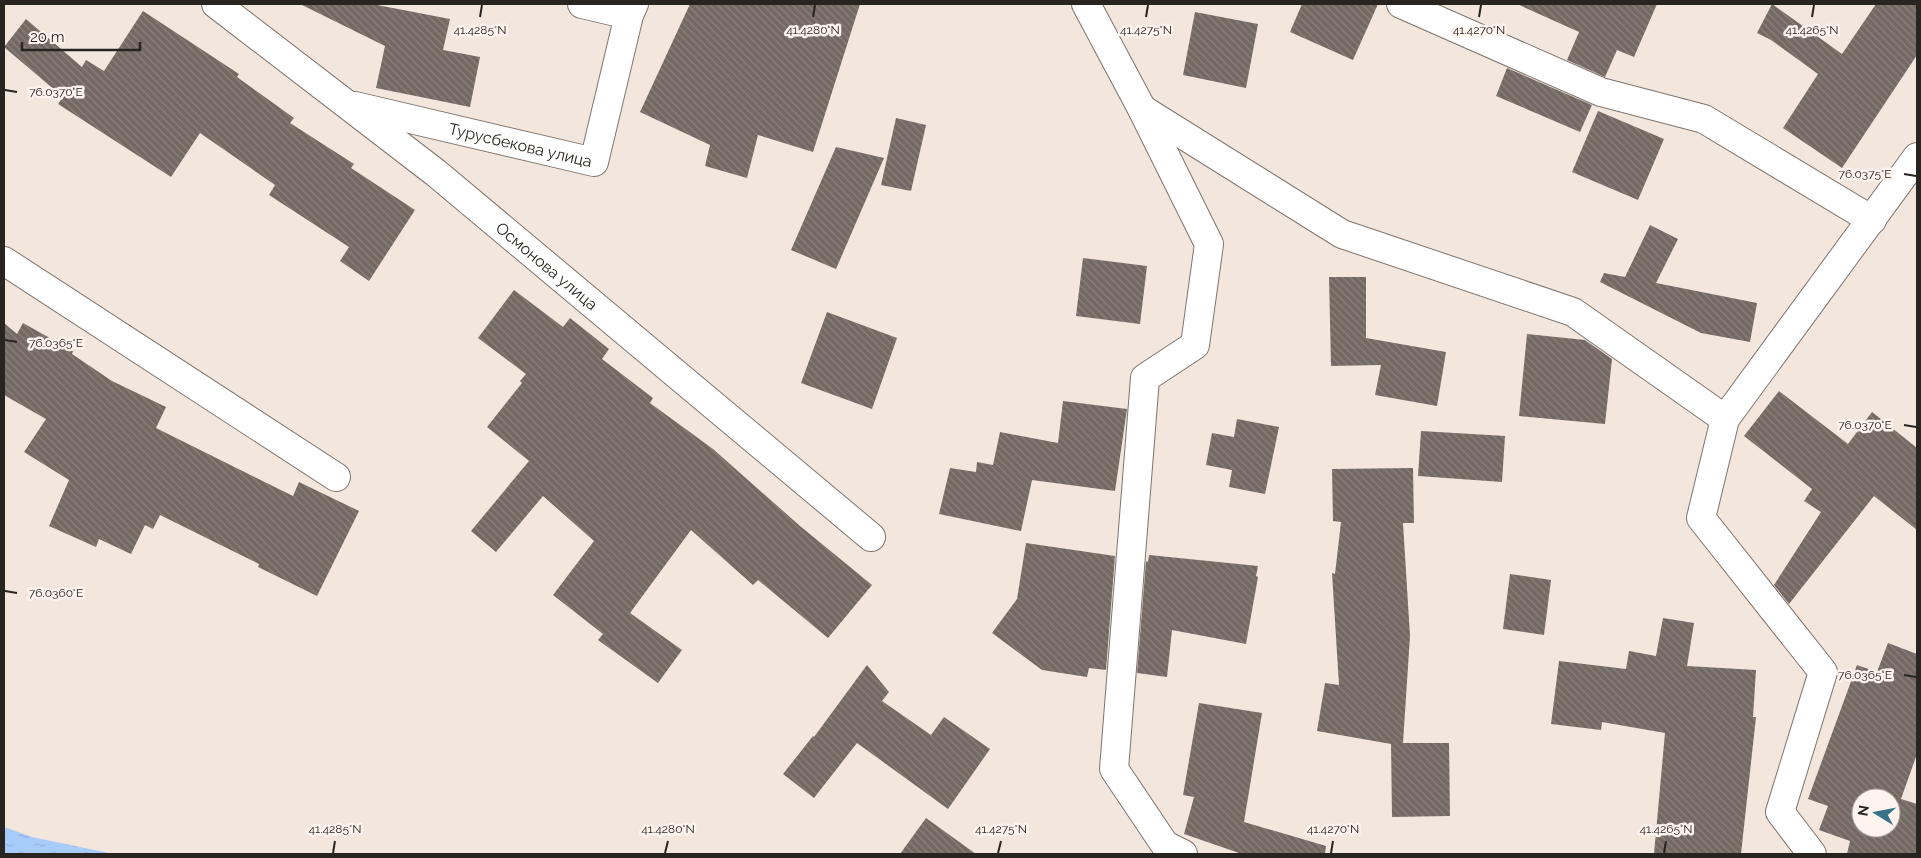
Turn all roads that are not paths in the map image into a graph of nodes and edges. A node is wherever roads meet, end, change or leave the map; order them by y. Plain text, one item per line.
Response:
1 (216, 4) edge
2 (582, 4) edge
3 (1086, 4) edge
4 (1401, 4) edge
5 (632, 9) edge
6 (346, 104) junction
7 (1142, 109) junction
8 (1917, 157) edge
9 (1872, 220) junction
10 (4, 262) edge
11 (1725, 418) junction
12 (336, 477) dead end
13 (871, 537) dead end
14 (1183, 854) edge
15 (1812, 854) edge

1 - 6 street, Осмонова улица
2 - 5 street
3 - 7 street
4 - 9 street
5 - 6 street, Турусбекова улица
6 - 13 street, Осмонова улица
7 - 11 street
7 - 14 street
8 - 9 street
9 - 11 street
10 - 12 street
11 - 15 street

